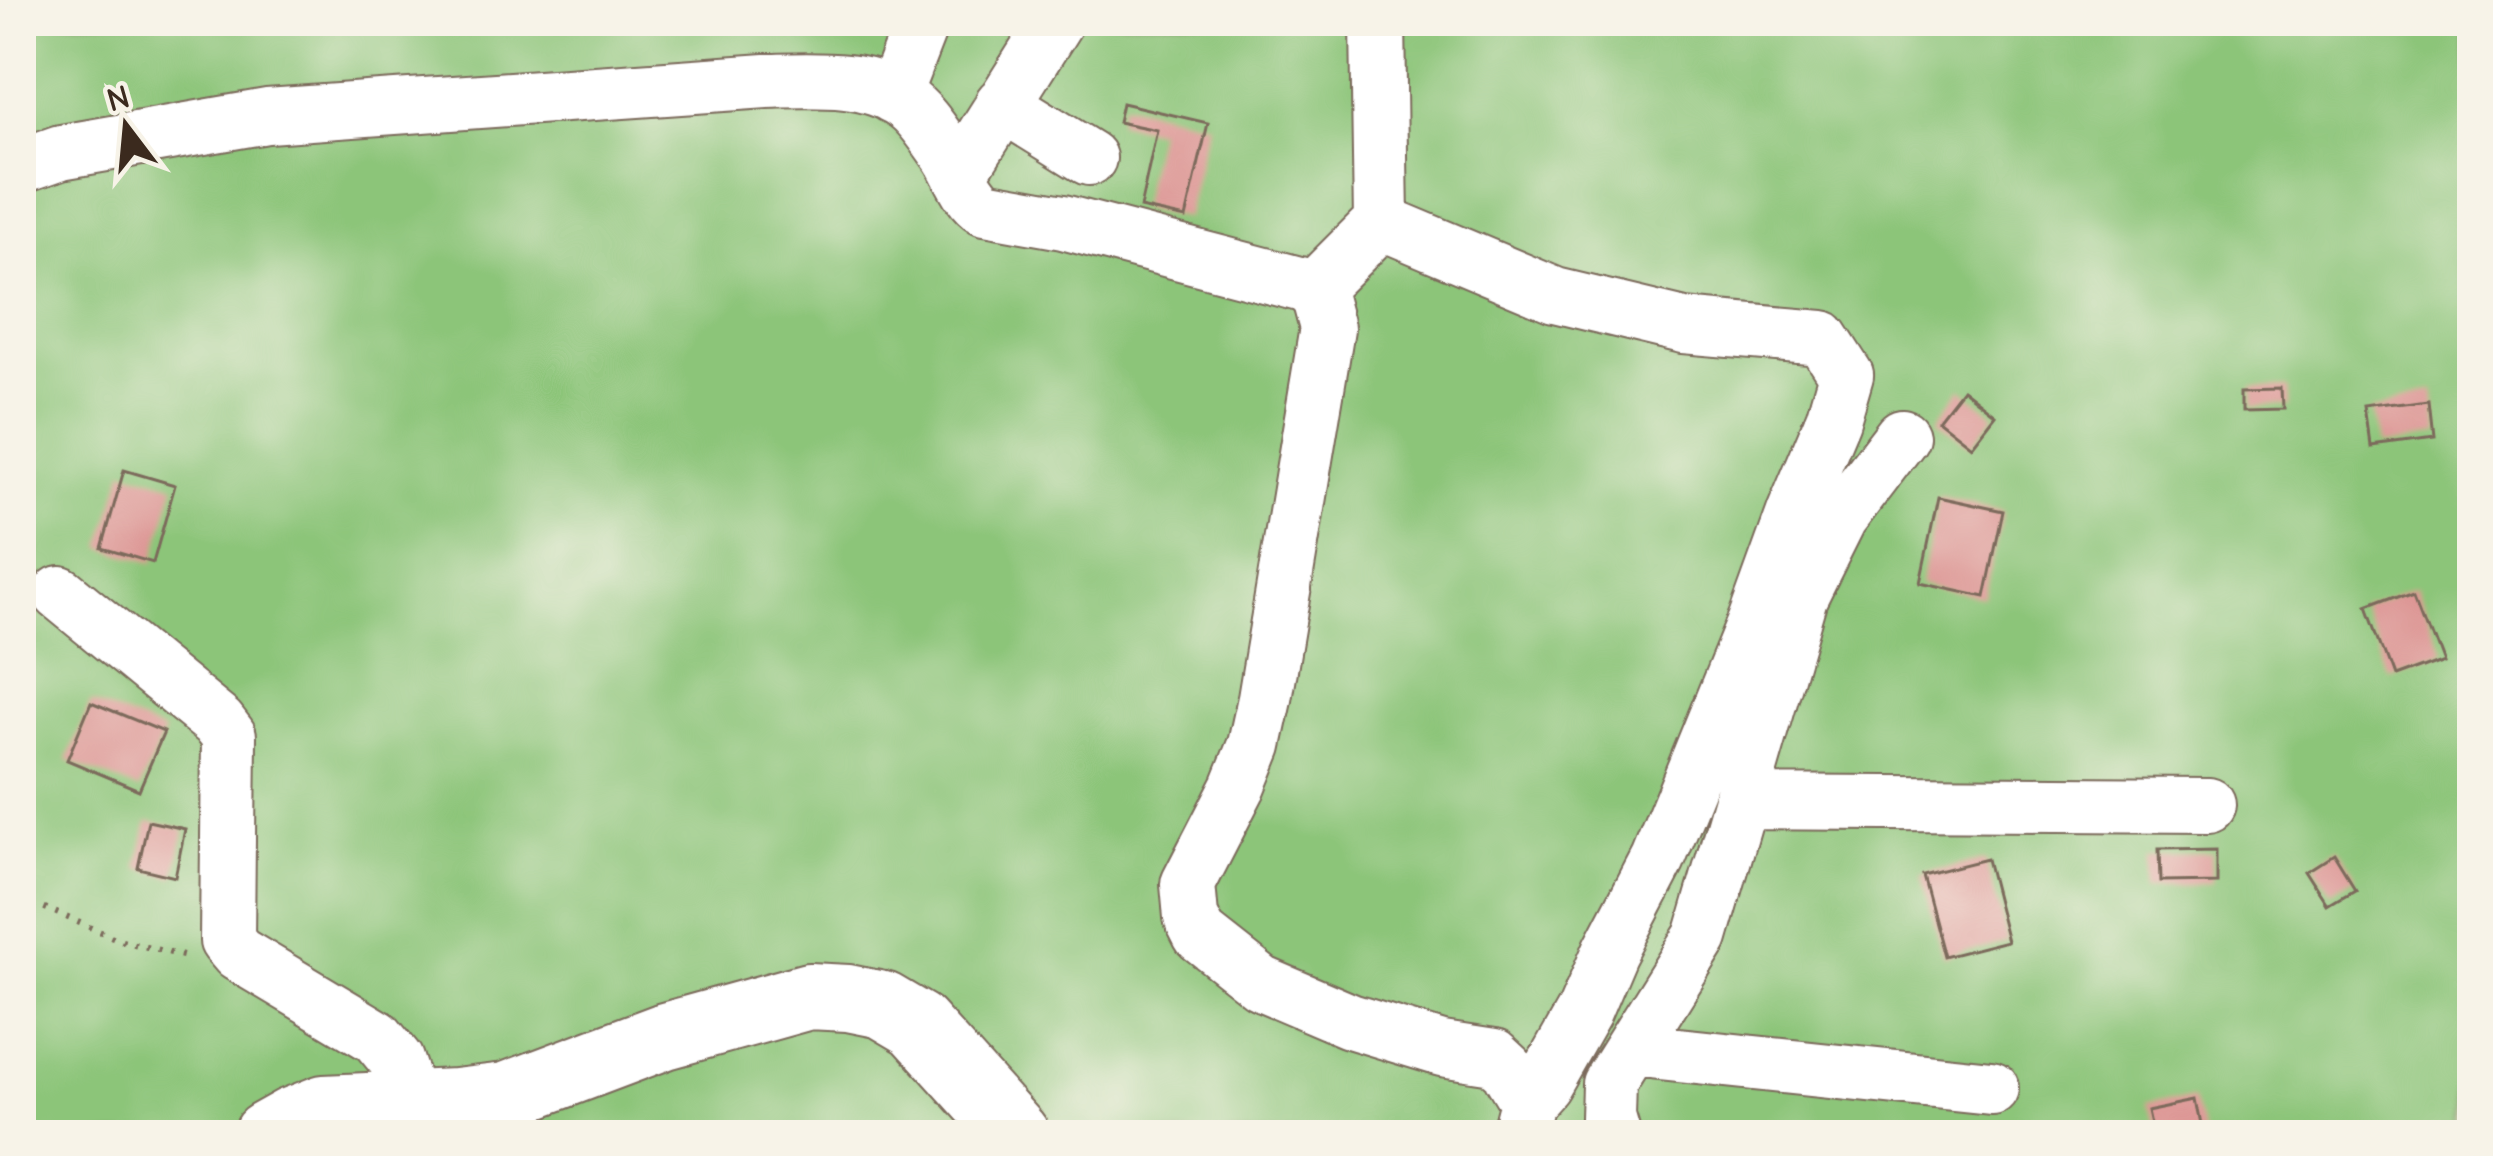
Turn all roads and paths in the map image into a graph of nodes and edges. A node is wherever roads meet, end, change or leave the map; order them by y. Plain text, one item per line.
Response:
1 (922, 21) edge
2 (1056, 21) edge
3 (1378, 21) edge
4 (893, 96) junction
5 (1002, 104) junction
6 (1089, 158) dead end
7 (21, 166) edge
8 (960, 173) junction
9 (1381, 222) junction
10 (1313, 290) junction
11 (1902, 436) dead end
12 (59, 593) dead end
13 (1742, 802) junction
14 (2207, 805) dead end
15 (21, 905) edge
16 (238, 954) junction
17 (1630, 1050) junction
18 (1991, 1088) dead end
19 (410, 1102) junction
20 (1523, 1118) edge
21 (266, 1135) edge
22 (1016, 1135) edge
23 (1613, 1135) edge

1 - 4 street
2 - 5 street
3 - 9 street
4 - 7 street
4 - 8 street
5 - 6 street
5 - 8 street
8 - 10 street
9 - 10 street
9 - 20 street
10 - 20 street
11 - 13 street
12 - 16 street
13 - 14 street
13 - 17 street
15 - 16 path
16 - 19 street
17 - 18 street
17 - 23 street
19 - 21 main road
19 - 22 main road

